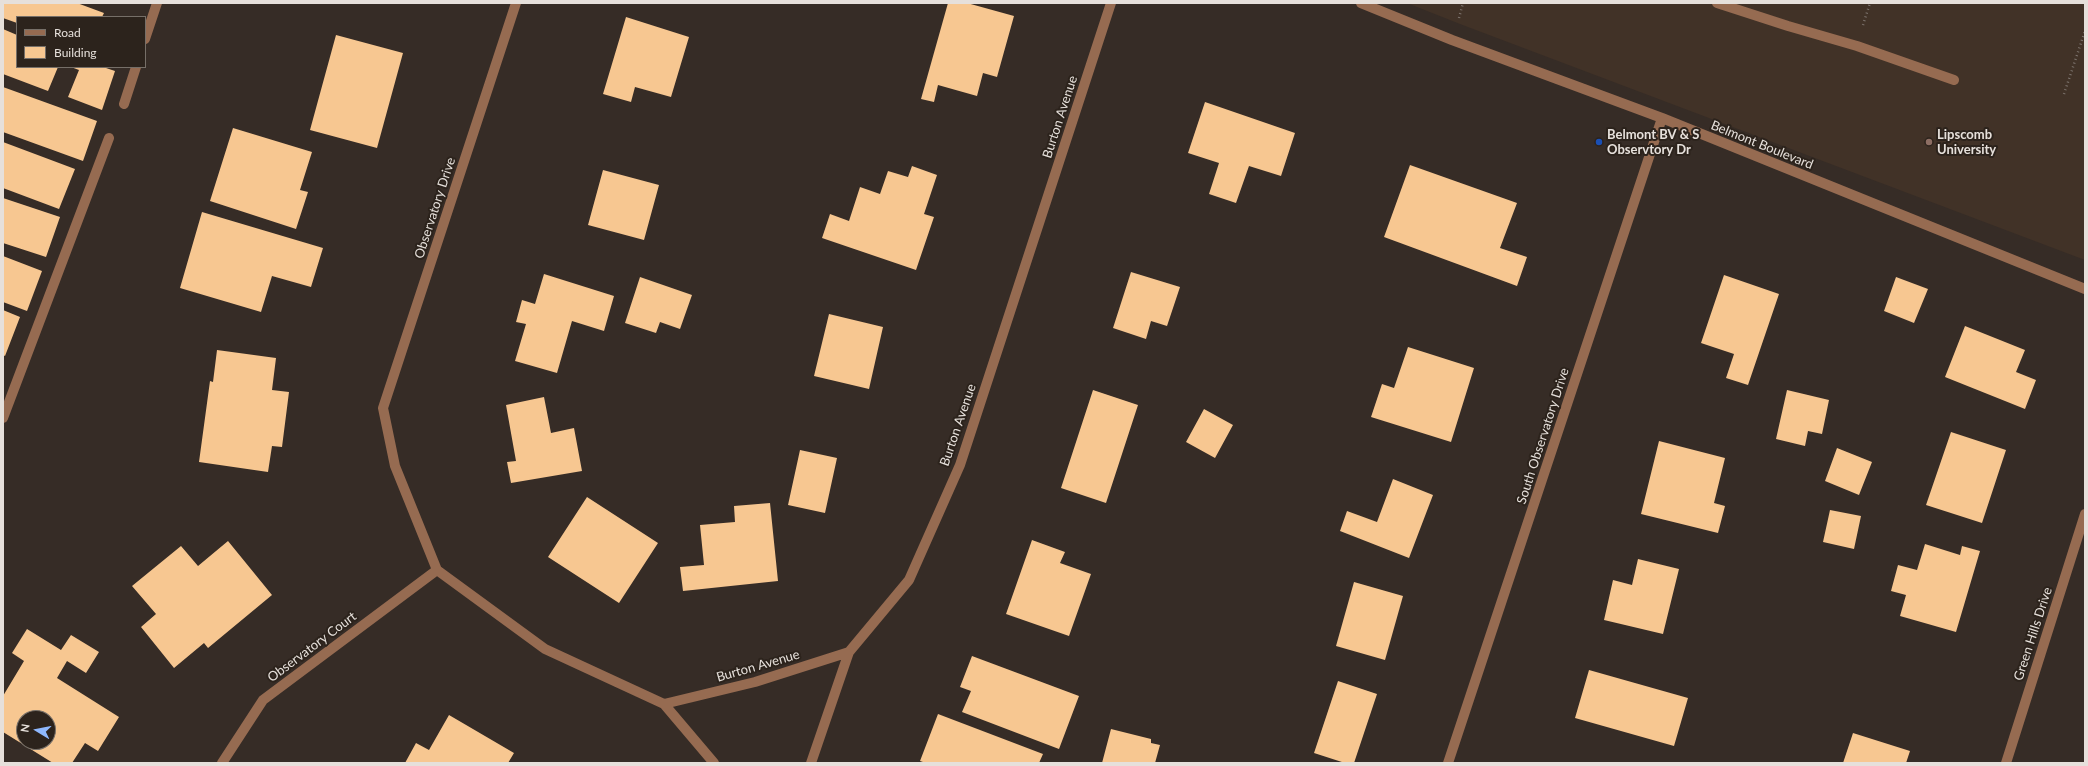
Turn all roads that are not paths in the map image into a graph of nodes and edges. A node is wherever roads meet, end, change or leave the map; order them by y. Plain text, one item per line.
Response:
1 (157, 3) edge
2 (516, 3) edge
3 (1111, 3) edge
4 (1361, 3) edge
5 (1717, 3) edge
6 (146, 36) edge
7 (136, 68) edge
8 (1954, 80) dead end
9 (124, 104) dead end
10 (1662, 118) junction
11 (110, 138) dead end
12 (2085, 289) edge
13 (3, 418) edge
14 (2085, 514) edge
15 (437, 570) junction
16 (850, 652) junction
17 (664, 704) junction
18 (222, 763) edge
19 (714, 763) edge
20 (811, 763) edge
21 (1448, 763) edge
22 (2006, 763) edge

1 - 6 street
2 - 15 street, Observatory Drive
3 - 16 street, Burton Avenue
4 - 10 street, Belmont Boulevard
5 - 8 street
7 - 9 street
10 - 12 street, Belmont Boulevard
10 - 21 street, South Observatory Drive
11 - 13 street
14 - 22 street, Green Hills Drive
15 - 17 street
15 - 18 street, Observatory Court
16 - 17 street, Burton Avenue
16 - 20 street
17 - 19 street

